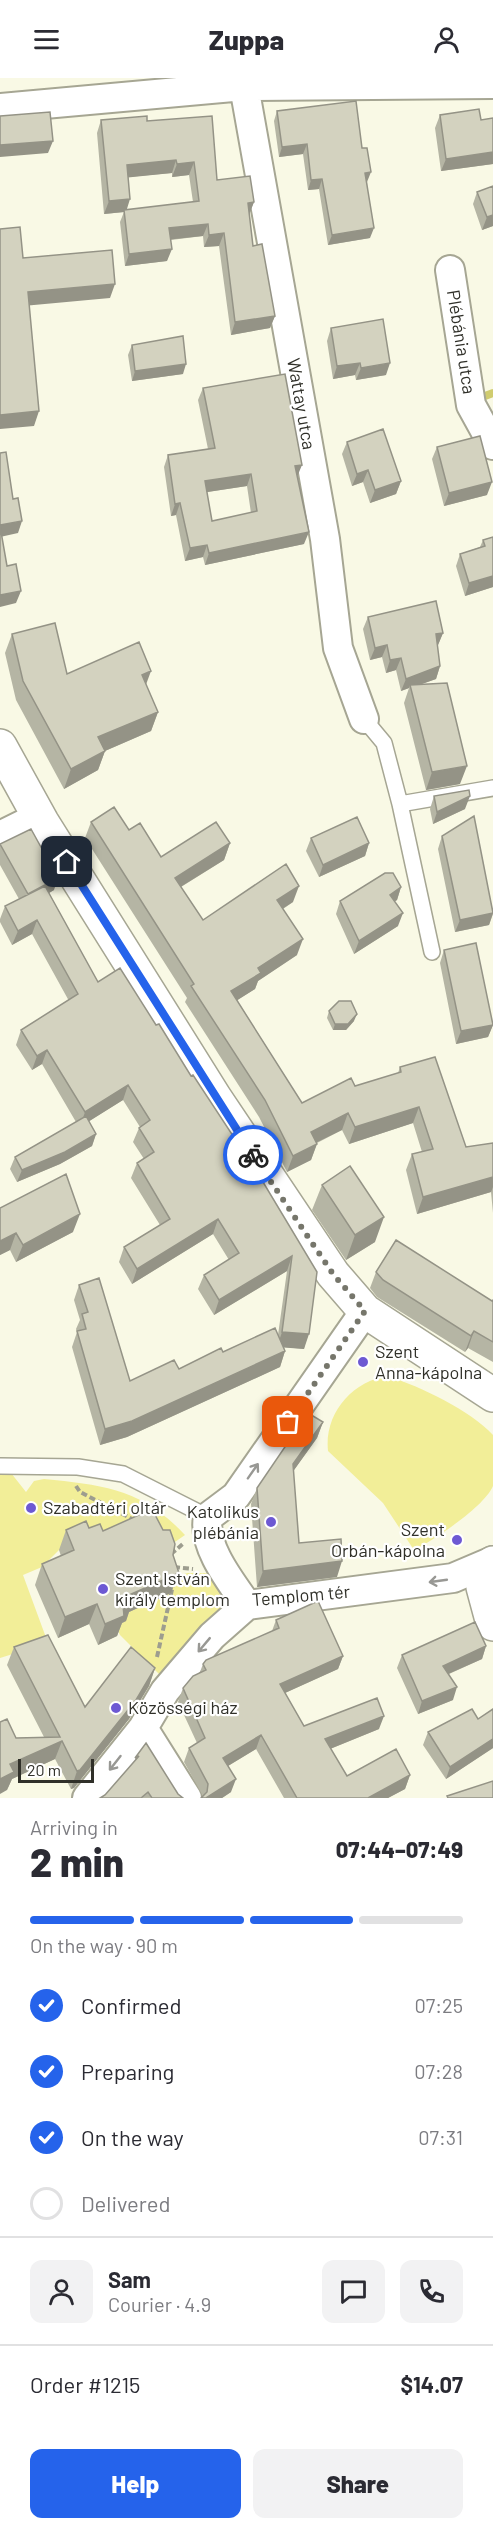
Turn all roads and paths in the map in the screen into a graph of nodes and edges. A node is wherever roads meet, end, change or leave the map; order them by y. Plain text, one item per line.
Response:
1 (493, 84) edge
2 (244, 86) junction
3 (0, 108) edge
4 (450, 270) dead end
5 (493, 445) edge
6 (364, 719) joint
7 (0, 747) edge
8 (493, 788) edge
9 (400, 804) junction
10 (38, 817) junction
11 (0, 836) edge
12 (432, 952) dead end
13 (365, 1311) junction
14 (493, 1395) edge
15 (0, 1466) edge
16 (78, 1467) junction
17 (208, 1517) junction
18 (136, 1521) edge
19 (183, 1544) dead end
20 (167, 1550) edge
21 (171, 1555) junction
22 (493, 1562) edge
23 (187, 1568) dead end
24 (174, 1582) edge
25 (247, 1605) junction
26 (493, 1624) edge
27 (165, 1691) junction
28 (143, 1728) junction
29 (87, 1798) edge
30 (187, 1798) edge

1 - 2 street
2 - 3 street
2 - 6 street, Wattay utca
4 - 5 street, Plébánia utca
6 - 9 lane
7 - 10 street
8 - 9 lane
9 - 12 lane
10 - 11 street
10 - 13 street
13 - 14 street
17 -> 13 street
15 - 16 lane
16 - 17 lane
16 - 18 path
17 - 25 street, Templom tér
19 - 21 path
20 - 21 path
21 - 23 path
22 -> 25 street, Templom tér
22 - 26 street
24 - 27 path
25 -> 27 street
27 - 28 street
28 -> 29 street
28 - 30 street

